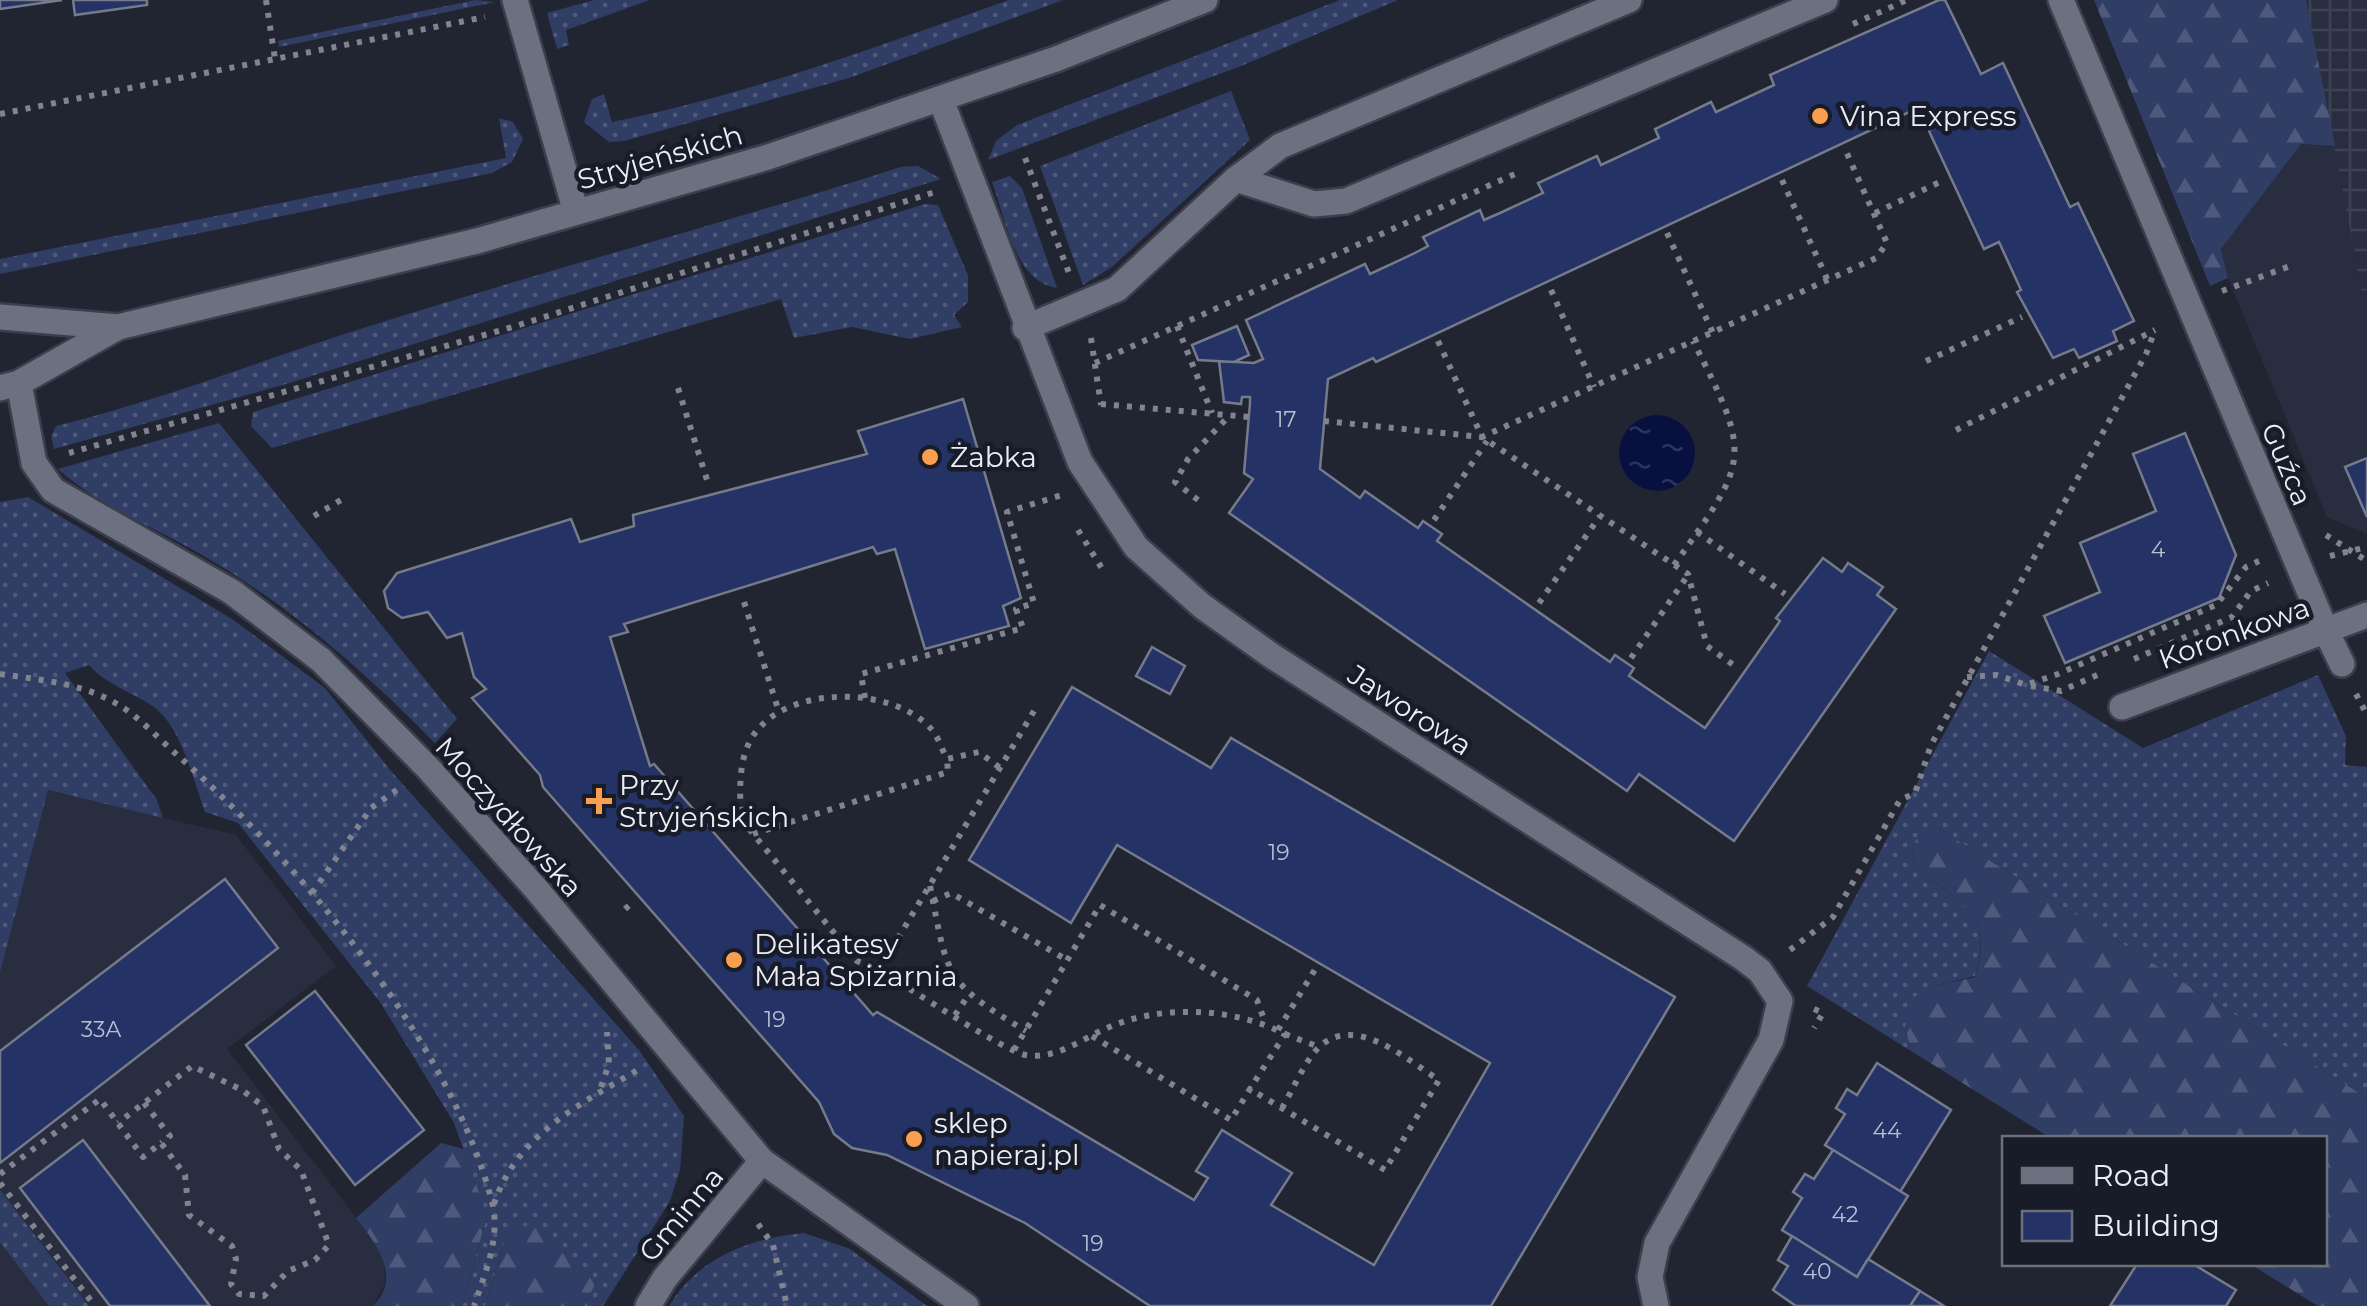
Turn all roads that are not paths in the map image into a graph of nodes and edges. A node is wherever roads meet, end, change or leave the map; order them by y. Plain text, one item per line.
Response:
1 (1205, 0) edge
2 (1629, 0) edge
3 (1825, 0) edge
4 (2061, 0) edge
5 (505, 8) edge
6 (941, 100) junction
7 (1236, 179) junction
8 (576, 212) junction
9 (0, 316) edge
10 (118, 327) junction
11 (1025, 328) junction
12 (10, 386) edge
13 (2367, 616) edge
14 (2326, 631) junction
15 (2342, 664) dead end
16 (2122, 707) dead end
17 (762, 1161) junction
18 (648, 1306) edge
19 (966, 1306) edge
20 (1656, 1306) edge

1 - 6 street, Stryjeńskich
2 - 7 street
3 - 7 street
4 - 14 street, Guźca
5 - 8 street
6 - 8 street, Stryjeńskich
6 - 11 street, Jaworowa
7 - 11 street
8 - 10 street, Stryjeńskich
9 - 10 street, Stryjeńskich
10 - 12 street, Stryjeńskich
11 - 20 street, Jaworowa
12 - 17 street, Moczydłowska
13 - 14 street, Koronkowa
14 - 15 street, Guźca
14 - 16 street, Koronkowa
17 - 18 street, Gminna
17 - 19 street, Moczydłowska

